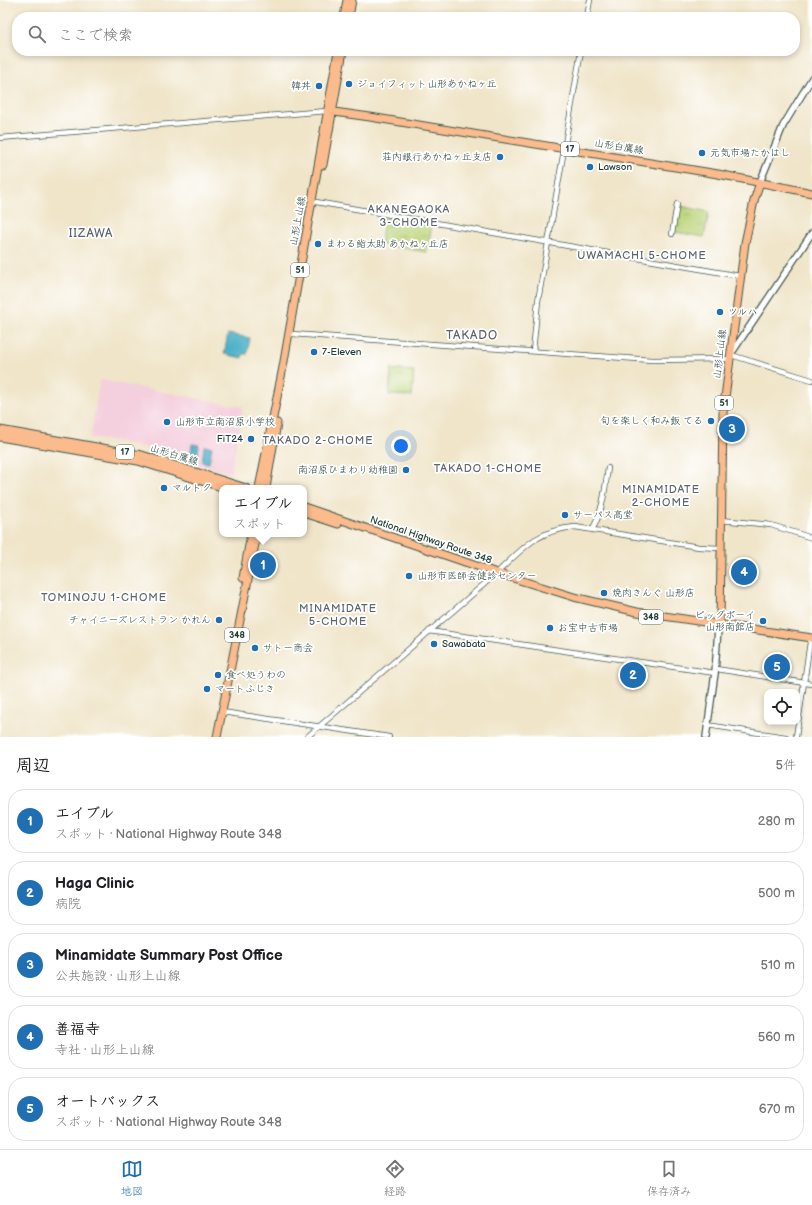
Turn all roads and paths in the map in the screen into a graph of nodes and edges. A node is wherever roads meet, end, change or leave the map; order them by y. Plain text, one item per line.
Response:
1 (347, 0) edge
2 (352, 0) edge
3 (590, 0) edge
4 (345, 12) edge
5 (350, 12) edge
6 (588, 12) edge
7 (337, 56) edge
8 (342, 56) edge
9 (580, 56) edge
10 (812, 78) edge
11 (330, 111) junction
12 (0, 138) edge
13 (565, 148) junction
14 (760, 182) junction
15 (812, 193) edge
16 (316, 202) junction
17 (677, 204) dead end
18 (812, 233) edge
19 (672, 234) dead end
20 (548, 242) junction
21 (740, 276) junction
22 (292, 334) junction
23 (533, 351) junction
24 (730, 357) junction
25 (812, 380) edge
26 (0, 430) edge
27 (0, 437) edge
28 (608, 468) dead end
29 (237, 485) edge
30 (260, 485) edge
31 (267, 485) edge
32 (219, 486) edge
33 (307, 508) edge
34 (307, 514) edge
35 (721, 520) junction
36 (592, 530) junction
37 (250, 537) edge
38 (256, 537) edge
39 (812, 538) edge
40 (721, 548) junction
41 (495, 575) junction
42 (719, 626) junction
43 (429, 631) junction
44 (811, 640) edge
45 (715, 671) junction
46 (805, 683) junction
47 (812, 684) edge
48 (222, 712) junction
49 (707, 725) junction
50 (318, 727) junction
51 (765, 736) edge
52 (213, 737) edge
53 (217, 737) edge
54 (307, 737) edge
55 (389, 737) edge
56 (706, 737) edge
57 (786, 737) edge
58 (796, 737) edge

1 - 4 main road
2 - 5 main road
3 - 6 street
7 - 11 main road, 山形上山線 / 51
8 - 11 main road, 山形上山線 / 51
9 - 13 street
10 - 14 street
11 - 12 street
11 - 13 main road, 山形白鷹線 / 17
11 - 16 main road, 山形上山線 / 51
11 - 30 main road, 山形上山線 / 51
13 - 14 main road, 山形白鷹線 / 17
13 - 20 street
14 - 15 main road, 山形白鷹線 / 17
14 - 21 main road, 山形上山線 / 51
16 - 20 street
16 - 22 main road, 山形上山線 / 51
17 - 19 street
18 - 24 street
20 - 21 street
20 - 23 street
21 - 24 main road, 山形上山線 / 51
22 - 23 street
22 - 31 main road, 山形上山線 / 51
23 - 24 street
24 - 25 street
24 - 35 main road, 山形上山線 / 51
26 - 29 main road, 山形白鷹線 / 17
27 - 32 main road, 山形白鷹線 / 17
28 - 36 street
33 - 41 main road, National Highway Route 348 / 348
34 - 41 main road, National Highway Route 348 / 348
35 - 39 street
35 - 40 main road, 山形上山線 / 51
36 - 40 street
36 - 41 street
37 - 52 main road, 348
38 - 48 main road, 348
40 - 42 main road, 山形上山線 / 51
41 - 42 main road, National Highway Route 348 / 348
41 - 43 street
42 - 44 main road, National Highway Route 348 / 348
42 - 45 street
43 - 45 street
43 - 50 street
44 - 46 street
45 - 46 street
45 - 49 street
46 - 47 street
46 - 58 street
48 - 50 street
48 - 53 main road, 348
49 - 51 street
49 - 56 street
50 - 54 street
50 - 55 street
51 - 57 street

